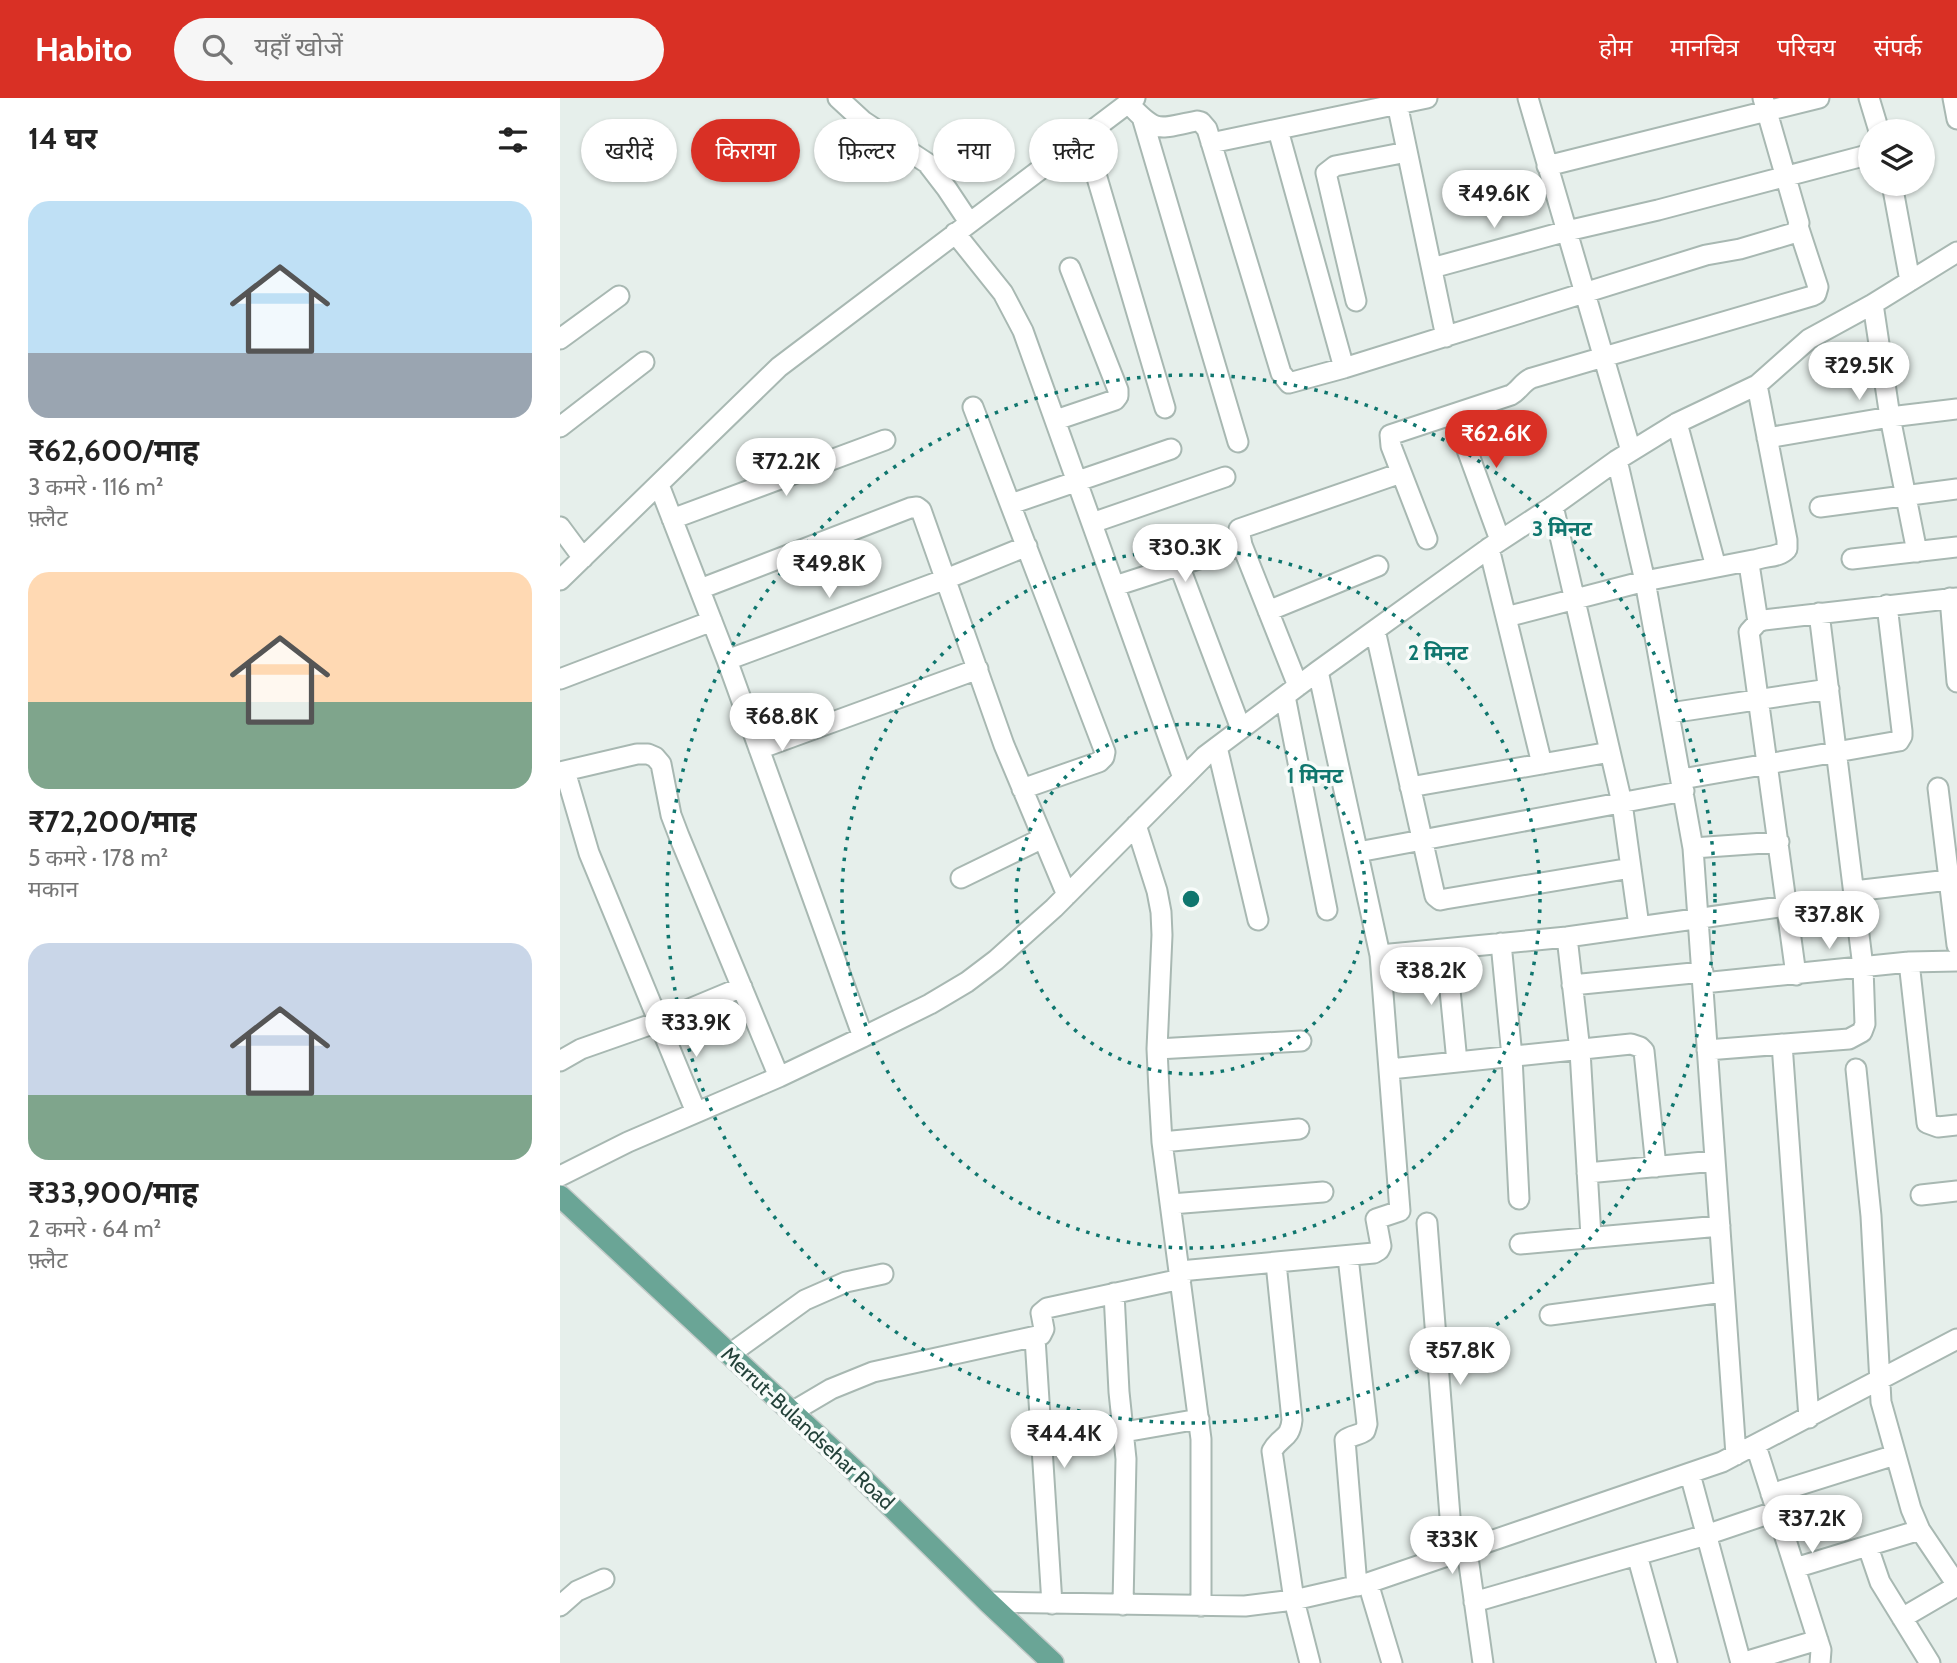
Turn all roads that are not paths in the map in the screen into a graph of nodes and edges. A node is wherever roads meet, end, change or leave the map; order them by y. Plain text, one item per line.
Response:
1 (838, 98) edge
2 (1427, 98) edge
3 (1819, 98) edge
4 (1869, 98) edge
5 (1953, 98) edge
6 (1534, 99) edge
7 (1397, 103) junction
8 (1765, 105) edge
9 (1135, 106) edge
10 (1113, 119) edge
11 (1875, 119) edge
12 (1957, 119) edge
13 (1278, 130) junction
14 (1211, 144) junction
15 (1407, 152) junction
16 (1858, 157) edge
17 (1547, 166) junction
18 (1784, 175) junction
19 (1029, 178) edge
20 (1098, 182) edge
21 (1894, 196) edge
22 (1798, 226) junction
23 (962, 228) junction
24 (1567, 231) junction
25 (1957, 252) edge
26 (1070, 268) dead end
27 (1432, 268) junction
28 (1910, 281) junction
29 (1585, 293) junction
30 (619, 296) dead end
31 (1356, 301) dead end
32 (1873, 304) junction
33 (1446, 337) junction
34 (560, 339) edge
35 (1604, 358) junction
36 (644, 362) dead end
37 (1344, 368) junction
38 (1756, 385) junction
39 (974, 407) dead end
40 (1164, 408) dead end
41 (1957, 409) edge
42 (1454, 414) junction
43 (1891, 417) junction
44 (1056, 420) junction
45 (1677, 423) junction
46 (560, 427) edge
47 (1767, 438) junction
48 (885, 440) dead end
49 (1238, 442) dead end
50 (1171, 449) dead end
51 (1624, 455) junction
52 (1401, 473) junction
53 (1224, 477) dead end
54 (1077, 481) junction
55 (659, 485) junction
56 (1957, 489) edge
57 (1906, 497) junction
58 (1011, 505) junction
59 (1553, 506) junction
60 (1820, 507) dead end
61 (672, 519) junction
62 (1092, 523) junction
63 (560, 527) edge
64 (1427, 539) dead end
65 (1495, 544) junction
66 (1242, 545) junction
67 (1027, 546) junction
68 (1957, 547) edge
69 (1917, 552) junction
70 (583, 558) junction
71 (1852, 559) dead end
72 (1753, 560) junction
73 (1179, 565) junction
74 (1378, 566) dead end
75 (1716, 567) junction
76 (946, 579) junction
77 (560, 580) edge
78 (1644, 581) junction
79 (1115, 586) junction
80 (700, 589) junction
81 (1574, 598) junction
82 (1953, 598) edge
83 (1887, 605) junction
84 (1268, 611) junction
85 (1819, 613) junction
86 (1506, 617) junction
87 (712, 621) junction
88 (1758, 622) junction
89 (1375, 630) junction
90 (727, 660) junction
91 (978, 669) junction
92 (1318, 671) junction
93 (560, 679) edge
94 (1957, 682) edge
95 (1829, 689) junction
96 (1291, 691) junction
97 (1757, 699) junction
98 (1670, 713) junction
99 (1241, 729) junction
100 (1217, 747) junction
101 (760, 749) junction
102 (1610, 752) junction
103 (1837, 752) junction
104 (1542, 764) junction
105 (1769, 766) junction
106 (562, 772) edge
107 (1183, 778) junction
108 (1683, 785) junction
109 (1410, 787) junction
110 (1938, 788) dead end
111 (1022, 789) junction
112 (1622, 803) junction
113 (1136, 825) junction
114 (1043, 838) junction
115 (1422, 840) junction
116 (1779, 842) junction
117 (1693, 848) junction
118 (1358, 852) junction
119 (1631, 868) junction
120 (961, 878) dead end
121 (1949, 880) junction
122 (1854, 891) junction
123 (1067, 895) junction
124 (1787, 906) junction
125 (1327, 910) dead end
126 (1699, 917) junction
127 (1258, 920) dead end
128 (1639, 926) junction
129 (1567, 937) junction
130 (1501, 943) junction
131 (1957, 945) edge
132 (1446, 948) junction
133 (1380, 955) junction
134 (1957, 961) edge
135 (1909, 962) junction
136 (1863, 967) junction
137 (1796, 975) junction
138 (1703, 977) junction
139 (1572, 985) junction
140 (742, 987) junction
141 (658, 1022) junction
142 (863, 1037) junction
143 (1301, 1041) dead end
144 (1782, 1044) junction
145 (1157, 1049) junction
146 (1707, 1050) junction
147 (1580, 1051) junction
148 (1512, 1057) junction
149 (560, 1061) edge
150 (1457, 1062) junction
151 (1390, 1069) junction
152 (1856, 1069) dead end
153 (779, 1077) junction
154 (696, 1112) junction
155 (1957, 1125) edge
156 (1299, 1129) dead end
157 (1162, 1142) junction
158 (1715, 1161) junction
159 (1656, 1167) junction
160 (1587, 1173) junction
161 (560, 1176) edge
162 (1957, 1191) edge
163 (1323, 1192) dead end
164 (1921, 1195) dead end
165 (560, 1196) edge
166 (1519, 1199) dead end
167 (1171, 1204) junction
168 (1427, 1223) dead end
169 (1720, 1226) junction
170 (1591, 1237) junction
171 (1520, 1244) dead end
172 (1348, 1257) junction
173 (1276, 1263) junction
174 (883, 1275) dead end
175 (1181, 1275) junction
176 (1724, 1292) junction
177 (1114, 1293) junction
178 (1550, 1315) dead end
179 (1035, 1338) junction
180 (1957, 1339) edge
181 (730, 1354) junction
182 (1879, 1381) junction
183 (792, 1412) junction
184 (1809, 1418) junction
185 (1199, 1419) junction
186 (1124, 1432) junction
187 (1756, 1446) junction
188 (1736, 1455) junction
189 (1895, 1455) junction
190 (1690, 1474) junction
191 (1774, 1503) junction
192 (1920, 1530) junction
193 (1706, 1535) junction
194 (1868, 1547) junction
195 (1460, 1553) junction
196 (1637, 1555) junction
197 (1795, 1568) junction
198 (604, 1579) dead end
199 (1362, 1584) junction
200 (1957, 1585) edge
201 (1294, 1600) junction
202 (988, 1602) junction
203 (1474, 1602) junction
204 (1052, 1604) junction
205 (1123, 1605) junction
206 (560, 1606) edge
207 (1201, 1606) junction
208 (1902, 1618) junction
209 (1818, 1640) junction
210 (1053, 1663) edge
211 (1310, 1663) edge
212 (1392, 1663) edge
213 (1483, 1663) edge
214 (1667, 1663) edge
215 (1819, 1663) edge
216 (1930, 1663) edge

1 - 23 street
2 - 7 street
3 - 8 street
4 - 11 street
5 - 12 street
6 - 17 street
7 - 13 street
7 - 15 street
8 - 17 street
8 - 18 street
9 - 10 street
9 - 14 street
9 - 49 street
13 - 14 street
13 - 37 street
14 - 37 street
15 - 27 street
15 - 31 street
16 - 18 street
17 - 24 street
18 - 22 street
18 - 24 street
19 - 23 street
20 - 40 street
21 - 28 street
22 - 29 street
22 - 35 street
23 - 44 street
23 - 55 street
24 - 27 street
24 - 29 street
25 - 28 street
26 - 44 street
27 - 33 street
28 - 32 street
29 - 33 street
29 - 35 street
30 - 34 street
32 - 38 street
32 - 43 street
33 - 37 street
35 - 42 street
35 - 51 street
36 - 46 street
38 - 45 street
38 - 47 street
39 - 58 street
41 - 43 street
42 - 52 street
42 - 65 street
43 - 47 street
43 - 57 street
44 - 54 street
45 - 51 street
45 - 75 street
47 - 72 street
48 - 61 street
50 - 54 street
51 - 59 street
51 - 78 street
52 - 64 street
52 - 66 street
53 - 62 street
54 - 58 street
54 - 62 street
55 - 61 street
55 - 70 street
56 - 57 street
57 - 60 street
57 - 69 street
58 - 67 street
59 - 65 street
59 - 81 street
61 - 80 street
62 - 79 street
63 - 70 street
65 - 86 street
65 - 89 street
66 - 73 street
66 - 84 street
67 - 76 street
67 - 111 street
68 - 69 street
69 - 71 street
70 - 77 street
72 - 75 street
72 - 88 street
73 - 79 street
73 - 99 street
74 - 84 street
75 - 78 street
76 - 80 street
76 - 90 street
76 - 91 street
78 - 81 street
78 - 98 street
79 - 107 street
80 - 87 street
81 - 86 street
81 - 102 street
82 - 83 street
82 - 94 street
83 - 85 street
83 - 103 street
84 - 96 street
85 - 88 street
85 - 95 street
86 - 104 street
87 - 90 street
87 - 93 street
88 - 97 street
89 - 92 street
89 - 109 street
90 - 101 street
91 - 101 street
91 - 111 street
92 - 96 street
92 - 118 street
95 - 97 street
95 - 103 street
96 - 99 street
96 - 125 street
97 - 98 street
97 - 105 street
98 - 108 street
99 - 100 street
100 - 107 street
100 - 127 street
101 - 142 street
102 - 104 street
102 - 112 street
103 - 105 street
103 - 122 street
104 - 109 street
105 - 108 street
105 - 116 street
106 - 140 street
106 - 141 street
107 - 113 street
108 - 112 street
108 - 117 street
109 - 115 street
110 - 121 street
111 - 114 street
112 - 115 street
112 - 119 street
113 - 123 street
113 - 145 street
114 - 120 street
114 - 123 street
115 - 118 street
115 - 119 street
116 - 117 street
116 - 124 street
117 - 126 street
118 - 133 street
119 - 128 street
121 - 122 street
121 - 131 street
122 - 136 street
123 - 142 street
124 - 126 street
124 - 137 street
126 - 128 street
126 - 138 street
128 - 129 street
129 - 130 street
129 - 139 street
130 - 132 street
130 - 148 street
132 - 133 street
132 - 150 street
133 - 151 street
134 - 135 street
135 - 136 street
135 - 155 street
136 - 137 street
136 - 144 street
137 - 138 street
138 - 139 street
138 - 146 street
139 - 147 street
140 - 141 street
140 - 153 street
141 - 149 street
141 - 154 street
142 - 153 street
143 - 145 street
144 - 146 street
144 - 184 street
145 - 157 street
146 - 158 street
147 - 148 street
147 - 159 street
147 - 160 street
148 - 150 street
148 - 166 street
150 - 151 street
151 - 172 street
152 - 182 street
153 - 154 street
154 - 161 street
156 - 157 street
157 - 167 street
158 - 159 street
158 - 169 street
159 - 160 street
160 - 170 street
162 - 164 street
163 - 167 street
165 - 181 main road, Merrut-Bulandsehar Road
167 - 175 street
168 - 195 street
169 - 170 street
169 - 176 street
170 - 171 street
172 - 173 street
172 - 199 street
173 - 175 street
173 - 201 street
174 - 181 street
175 - 177 street
175 - 185 street
176 - 178 street
176 - 188 street
177 - 179 street
177 - 186 street
179 - 183 street
179 - 204 street
180 - 182 street
181 - 183 main road, Merrut-Bulandsehar Road
182 - 184 street
182 - 189 street
183 - 202 main road, Merrut-Bulandsehar Road
184 - 187 street
185 - 186 street
185 - 207 street
186 - 205 street
187 - 188 street
187 - 191 street
188 - 190 street
189 - 191 street
189 - 192 street
190 - 193 street
190 - 195 street
191 - 193 street
191 - 197 street
192 - 194 street
192 - 200 street
193 - 196 street
193 - 209 street
194 - 197 street
194 - 208 street
195 - 199 street
195 - 203 street
196 - 203 street
196 - 214 street
197 - 209 street
198 - 206 street
199 - 201 street
199 - 212 street
200 - 208 street
201 - 207 street
201 - 211 street
202 - 204 street
202 - 210 main road, Merrut-Bulandsehar Road
203 - 213 street
204 - 205 street
205 - 207 street
208 - 216 street
209 - 215 street

